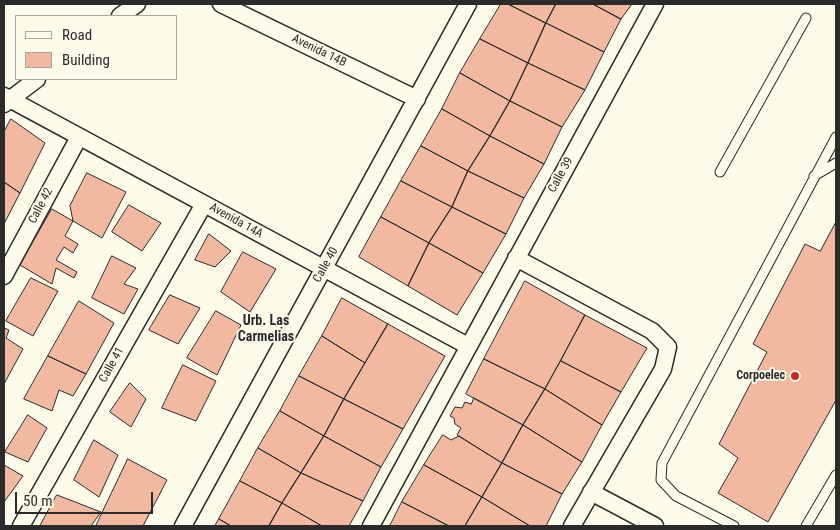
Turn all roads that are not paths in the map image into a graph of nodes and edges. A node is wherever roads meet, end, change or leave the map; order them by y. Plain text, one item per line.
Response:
1 (137, 4) edge
2 (222, 4) edge
3 (468, 4) edge
4 (655, 4) edge
5 (121, 15) edge
6 (806, 18) dead end
7 (36, 80) edge
8 (4, 96) edge
9 (417, 99) junction
10 (4, 104) edge
11 (79, 136) junction
12 (836, 136) edge
13 (836, 163) edge
14 (720, 172) dead end
15 (814, 176) junction
16 (204, 204) junction
17 (516, 258) junction
18 (323, 270) junction
19 (4, 276) edge
20 (468, 346) junction
21 (836, 475) edge
22 (591, 492) junction
23 (21, 526) edge
24 (183, 526) edge
25 (372, 526) edge
26 (572, 526) edge
27 (655, 526) edge
28 (734, 526) edge
29 (806, 526) edge

1 - 5 street
2 - 9 street, Avenida 14B
3 - 9 street, Calle 40
4 - 17 street, Calle 39
6 - 14 lane
7 - 10 street
8 - 11 street, Avenida 14A
9 - 18 street, Calle 40
11 - 16 street, Avenida 14A
11 - 19 street, Calle 42
12 - 15 lane
13 - 15 lane
15 - 28 lane
16 - 18 street, Avenida 14A
16 - 23 street, Calle 41
17 - 20 street, Calle 39
17 - 22 street
18 - 20 street, Avenida 14A
18 - 24 street, Calle 40
20 - 25 street, Calle 39
21 - 29 lane
22 - 26 street
22 - 27 street

